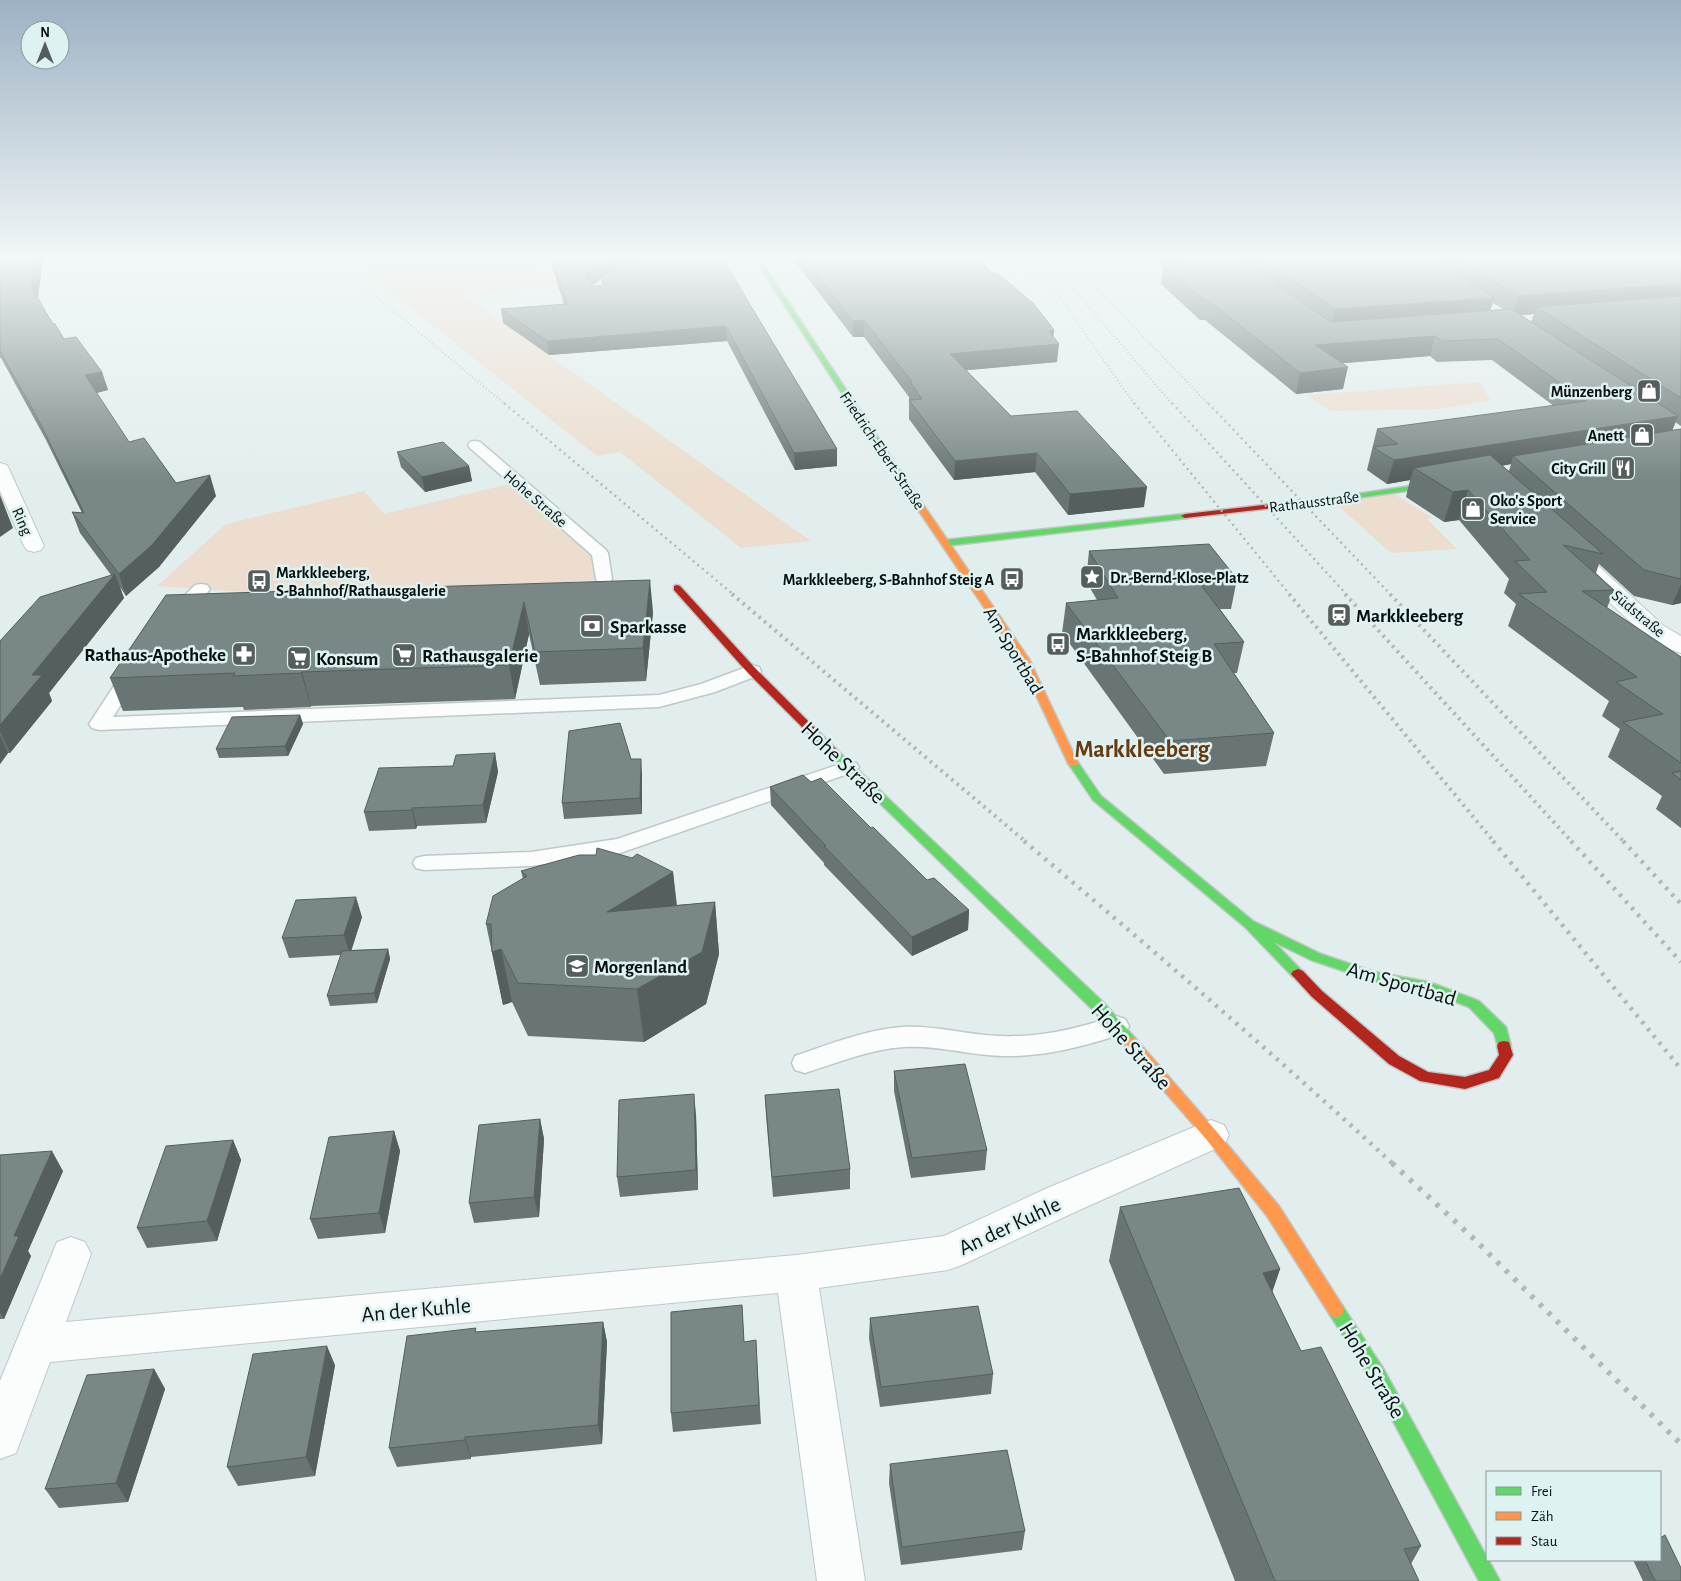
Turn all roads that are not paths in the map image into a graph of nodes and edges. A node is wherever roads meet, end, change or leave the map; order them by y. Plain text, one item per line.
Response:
1 (804, 332) edge
2 (475, 445) dead end
3 (0, 468) edge
4 (1459, 481) edge
5 (945, 543) junction
6 (34, 546) dead end
7 (1573, 554) edge
8 (604, 579) edge
9 (677, 588) dead end
10 (202, 589) dead end
11 (1681, 625) edge
12 (161, 629) edge
13 (1656, 630) junction
14 (1681, 646) edge
15 (140, 660) edge
16 (752, 671) junction
17 (848, 767) junction
18 (424, 863) dead end
19 (1249, 924) junction
20 (1116, 1026) junction
21 (805, 1064) dead end
22 (1211, 1135) junction
23 (71, 1254) dead end
24 (796, 1273) junction
25 (36, 1344) junction
26 (0, 1437) edge
27 (841, 1581) edge
28 (1490, 1581) edge

1 - 5 street, Friedrich-Ebert-Straße
2 - 8 lane, Hohe Straße
3 - 6 street, Ring
4 - 5 street, Rathausstraße
5 - 19 street, Am Sportbad
7 - 13 street, Südstraße
9 - 16 street, Hohe Straße
10 - 12 lane
11 - 13 street
13 - 14 street, Südstraße
15 - 16 lane
16 - 17 street, Hohe Straße
17 - 18 lane
17 - 20 street, Hohe Straße
19 - 19 street, Am Sportbad
20 - 21 lane
20 - 22 street, Hohe Straße
22 - 24 street, An der Kuhle
22 - 28 street, Hohe Straße
23 - 25 street
24 - 25 street, An der Kuhle
24 - 27 street
25 - 26 street

